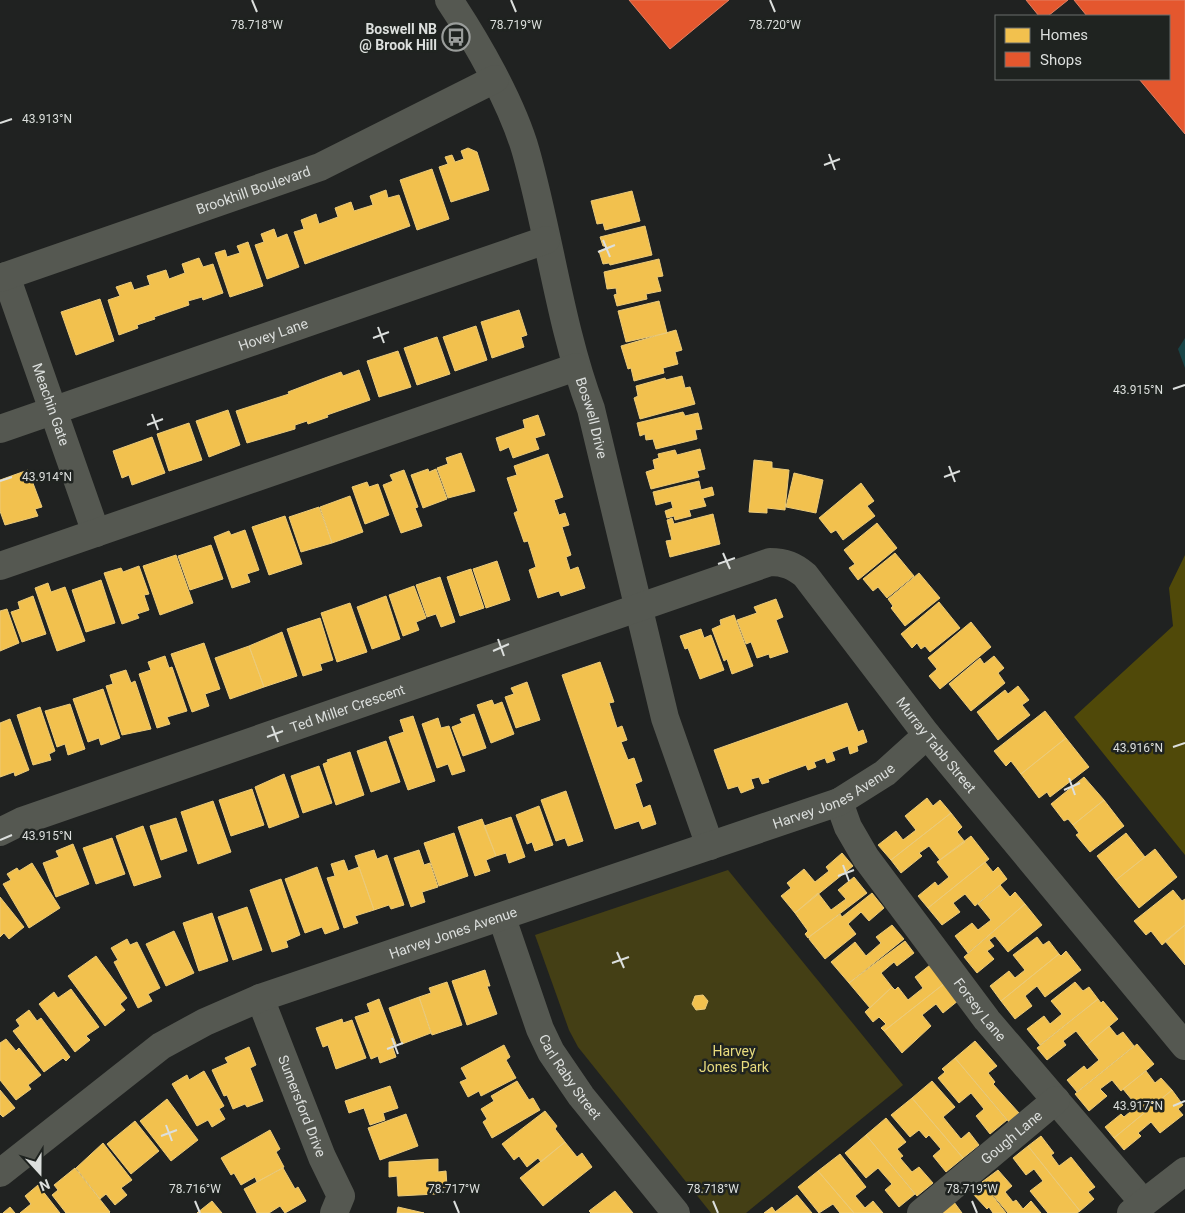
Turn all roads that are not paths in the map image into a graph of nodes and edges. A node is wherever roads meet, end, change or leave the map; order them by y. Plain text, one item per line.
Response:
1 (449, 0) edge
2 (495, 79) junction
3 (546, 240) junction
4 (3, 277) edge
5 (576, 367) junction
6 (52, 410) junction
7 (0, 429) edge
8 (96, 533) junction
9 (0, 566) edge
10 (639, 607) junction
11 (928, 735) junction
12 (839, 802) junction
13 (0, 832) edge
14 (710, 846) junction
15 (502, 918) junction
16 (260, 998) junction
17 (1185, 1046) edge
18 (1056, 1100) junction
19 (1185, 1170) edge
20 (0, 1173) edge
21 (1137, 1208) edge
22 (334, 1213) edge
23 (676, 1213) edge
24 (921, 1213) edge

1 - 2 street, Boswell Drive
2 - 3 street, Boswell Drive
2 - 4 street, Brookhill Boulevard
3 - 5 street, Boswell Drive
3 - 6 street, Hovey Lane
4 - 6 street, Meachin Gate
5 - 8 street
5 - 10 street, Boswell Drive
6 - 7 street, Hovey Lane
6 - 8 street, Meachin Gate
8 - 9 street
10 - 11 street, Murray Tabb Street
10 - 13 street, Ted Miller Crescent
10 - 14 street, Boswell Drive
11 - 12 street, Harvey Jones Avenue
11 - 17 street, Murray Tabb Street
12 - 14 street, Harvey Jones Avenue
12 - 18 street, Forsey Lane
14 - 15 street, Harvey Jones Avenue
15 - 16 street, Harvey Jones Avenue
15 - 23 street, Carl Raby Street
16 - 20 street, Harvey Jones Avenue
16 - 22 street, Sumersford Drive
18 - 21 street, Forsey Lane
18 - 24 street, Gough Lane
19 - 21 street

